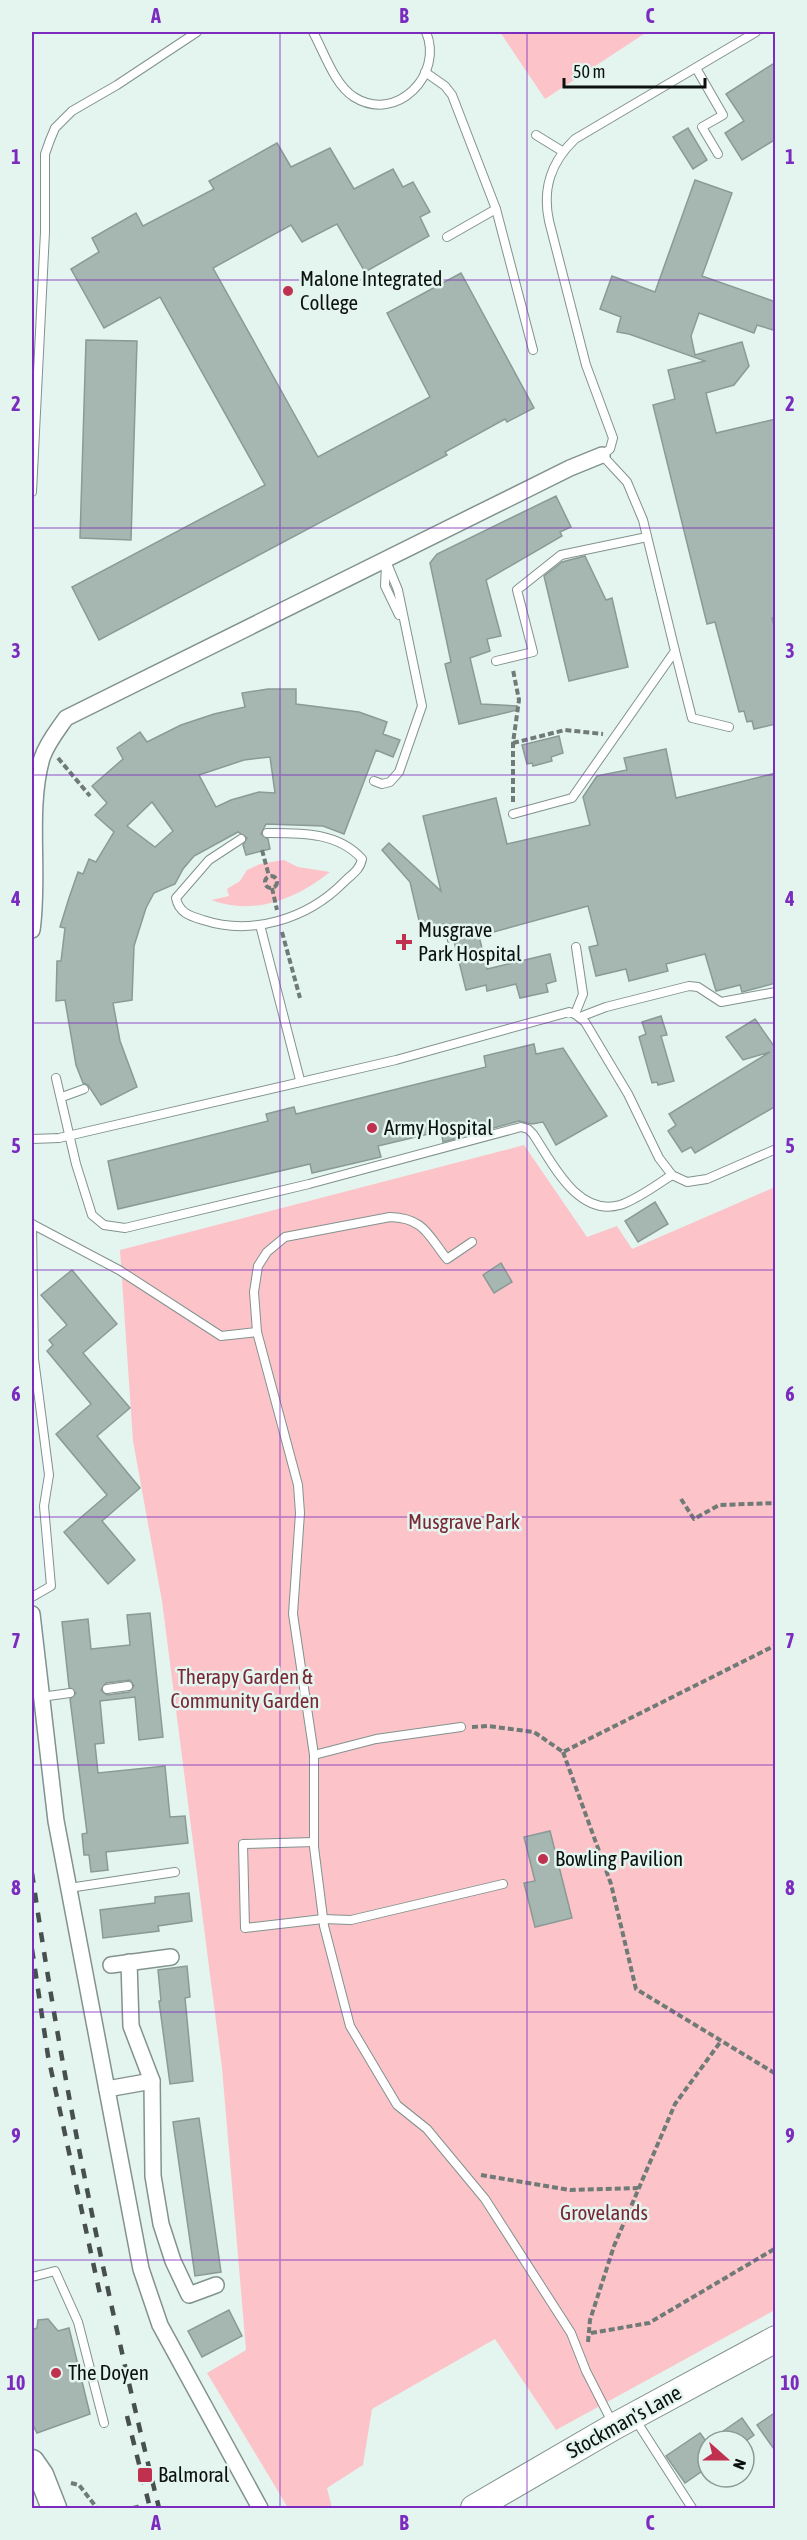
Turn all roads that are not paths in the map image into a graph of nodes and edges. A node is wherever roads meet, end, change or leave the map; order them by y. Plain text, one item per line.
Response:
1 (197, 32) edge
2 (313, 32) edge
3 (426, 32) edge
4 (756, 32) edge
5 (696, 68) junction
6 (425, 72) junction
7 (536, 135) dead end
8 (562, 152) junction
9 (718, 154) dead end
10 (496, 208) junction
11 (447, 237) dead end
12 (532, 350) dead end
13 (602, 455) junction
14 (32, 492) edge
15 (647, 537) junction
16 (386, 561) junction
17 (675, 651) junction
18 (496, 661) dead end
19 (729, 727) dead end
20 (374, 781) dead end
21 (513, 814) road end
22 (267, 833) dead end
23 (241, 840) dead end
24 (260, 925) junction
25 (32, 930) edge
26 (576, 947) dead end
27 (776, 992) edge
28 (578, 1015) junction
29 (56, 1078) dead end
30 (300, 1080) junction
31 (84, 1089) dead end
32 (62, 1097) junction
33 (70, 1135) junction
34 (32, 1139) edge
35 (776, 1149) edge
36 (672, 1175) junction
37 (32, 1224) edge
38 (472, 1242) dead end
39 (257, 1332) junction
40 (32, 1597) edge
41 (32, 1614) edge
42 (128, 1686) dead end
43 (107, 1689) dead end
44 (70, 1693) dead end
45 (41, 1697) junction
46 (461, 1727) road end
47 (314, 1755) junction
48 (314, 1842) junction
49 (175, 1872) dead end
50 (503, 1884) dead end
51 (69, 1888) junction
52 (323, 1919) junction
53 (171, 1957) dead end
54 (129, 1962) junction
55 (111, 1965) dead end
56 (152, 2081) junction
57 (107, 2089) junction
58 (32, 2277) edge
59 (216, 2285) dead end
60 (776, 2339) edge
61 (624, 2421) junction
62 (104, 2423) dead end
63 (32, 2462) edge
64 (32, 2494) edge
65 (53, 2508) edge
66 (260, 2508) edge
67 (474, 2508) edge
68 (692, 2508) edge

1 - 14 lane
2 - 6 lane
3 - 6 lane
4 - 5 lane
5 - 8 lane
5 - 9 lane
6 - 10 lane
7 - 8 lane
8 - 13 lane
10 - 11 lane
10 - 12 lane
13 - 15 lane
13 - 16 street
15 - 17 lane
15 - 18 lane
16 - 20 lane
16 - 25 street
17 - 19 lane
17 - 21 lane
22 - 24 lane
23 - 24 lane
24 - 30 lane
26 - 28 lane
27 - 28 lane
28 - 30 lane
28 - 36 lane
29 - 32 lane
30 - 33 lane
31 - 32 lane
32 - 33 lane
33 - 34 lane
33 - 36 lane
35 - 36 lane
37 - 39 lane
37 - 40 lane
38 - 39 lane
39 - 47 lane
41 - 45 street
42 - 43 lane
44 - 45 lane
45 - 51 street
46 - 47 lane
47 - 48 lane
48 - 52 lane
48 - 52 lane
49 - 51 lane
50 - 52 lane
51 - 57 street
52 - 61 lane
53 - 54 street
54 - 55 street
54 - 56 street
56 - 57 street
56 - 59 street
57 - 66 street
58 - 62 lane
60 - 61 highway, Stockman's Lane
61 - 67 highway, Stockman's Lane
61 - 68 lane
63 - 65 main road
64 - 65 main road

